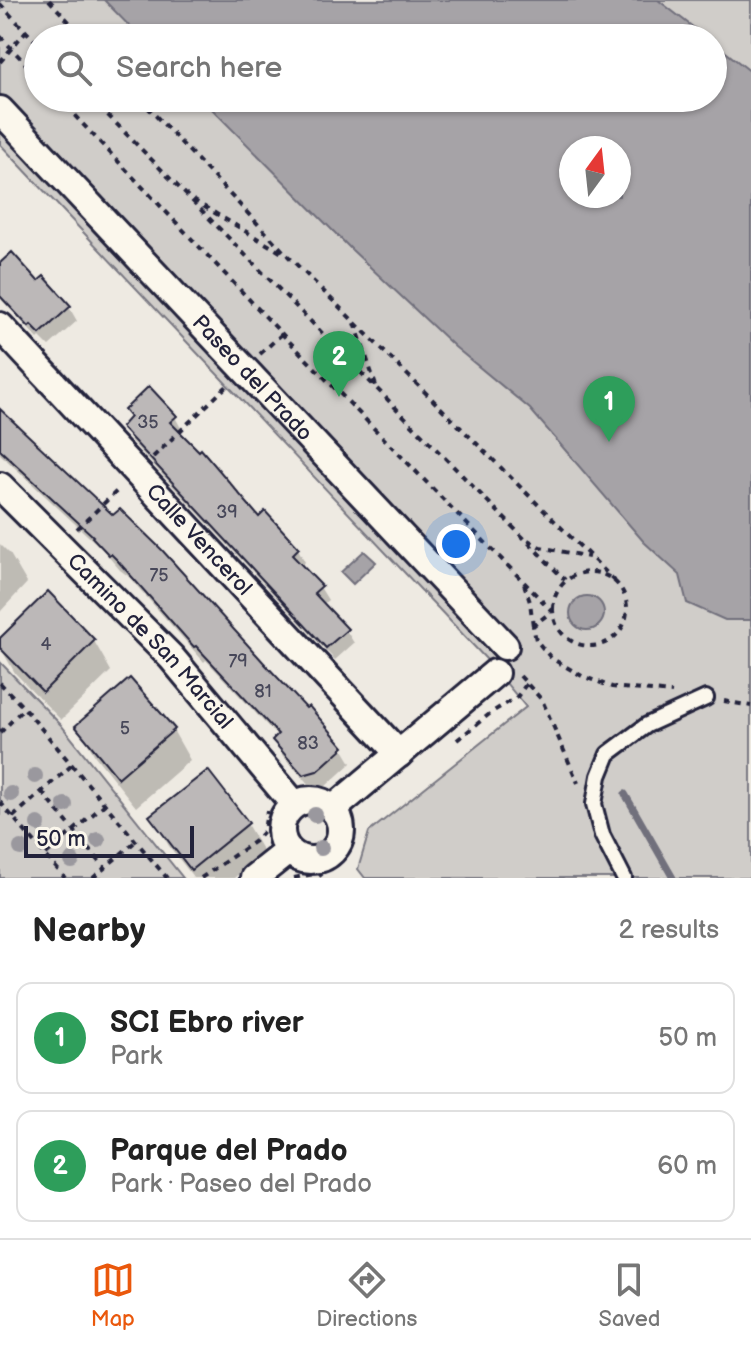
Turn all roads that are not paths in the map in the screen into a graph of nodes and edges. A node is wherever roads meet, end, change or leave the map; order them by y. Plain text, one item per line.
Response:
1 (0, 110) edge
2 (0, 326) edge
3 (0, 486) edge
4 (505, 646) dead end
5 (495, 673) dead end
6 (706, 698) road end
7 (399, 754) junction
8 (294, 804) junction
9 (333, 809) junction
10 (288, 851) junction
11 (331, 869) edge
12 (254, 878) edge
13 (624, 878) edge

1 - 4 street, Paseo del Prado
2 - 7 street, Calle Vencerol
3 - 8 street, Camino de San Marcial
5 - 7 street
6 - 13 lane
7 - 9 street
8 - 9 street
8 - 10 street
9 - 11 street
10 - 11 street
10 - 12 street

